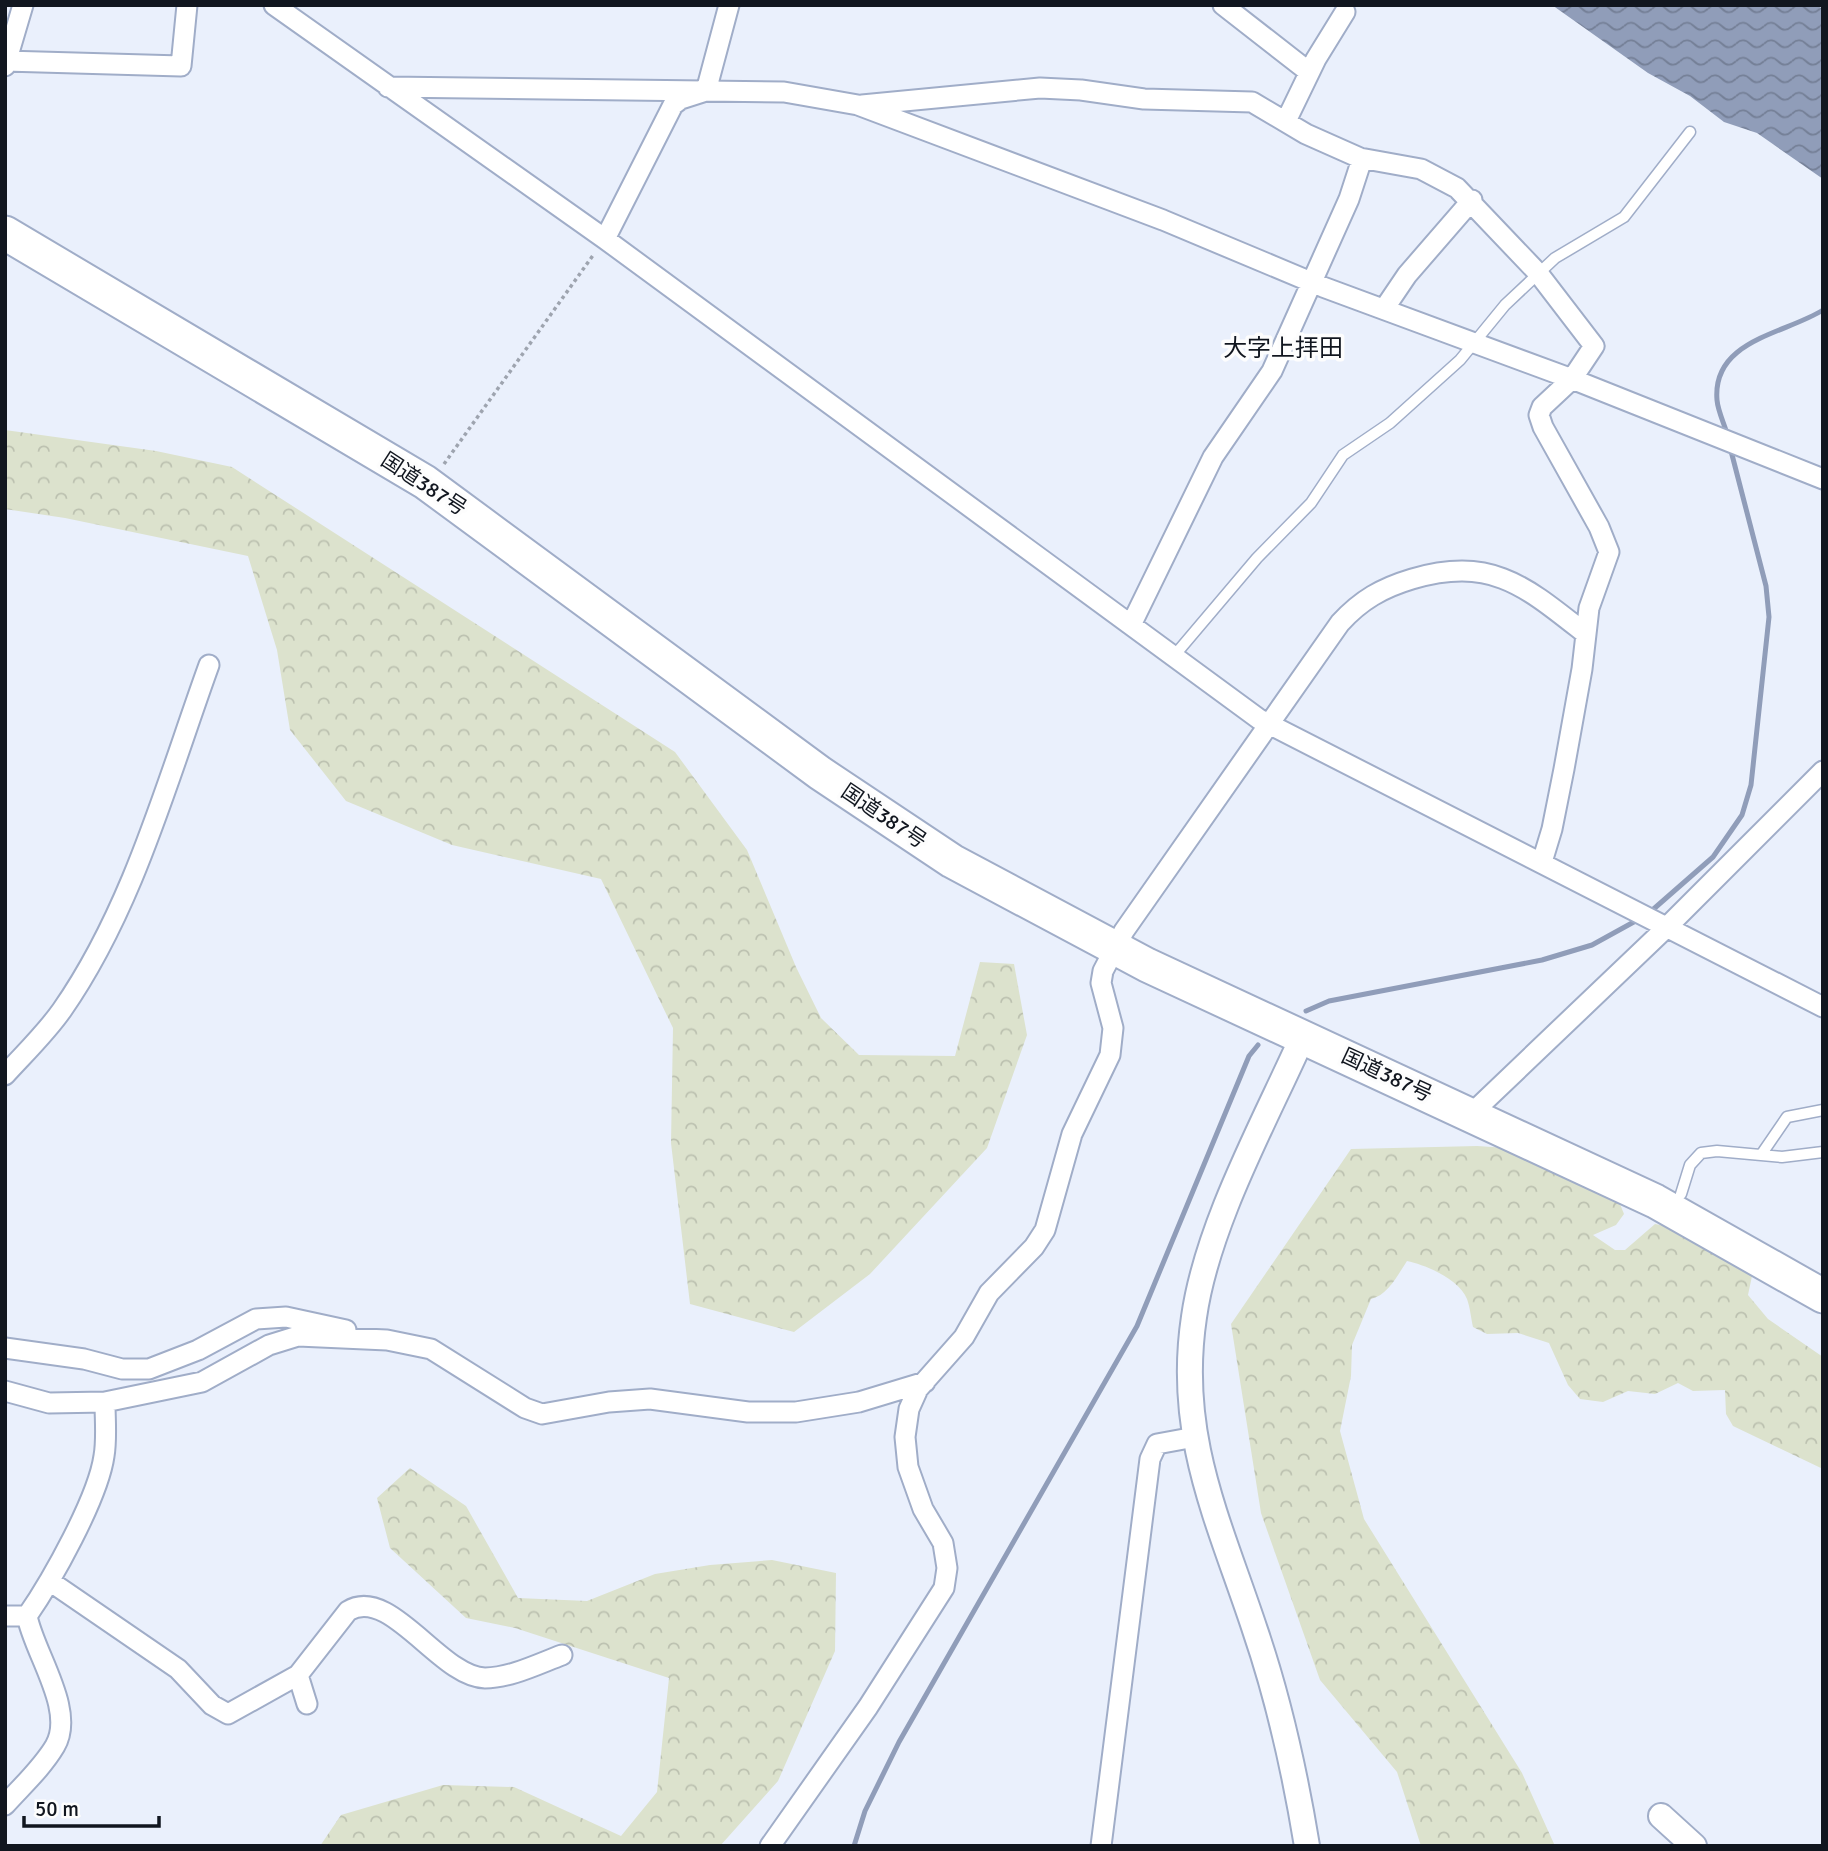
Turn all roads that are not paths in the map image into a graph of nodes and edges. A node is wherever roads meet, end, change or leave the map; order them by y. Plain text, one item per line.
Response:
1 (23, 5) edge
2 (187, 5) edge
3 (274, 5) edge
4 (729, 5) edge
5 (1223, 5) edge
6 (1345, 12) dead end
7 (6, 63) edge
8 (1309, 72) junction
9 (388, 87) junction
10 (706, 91) junction
11 (858, 105) junction
12 (1286, 121) junction
13 (1689, 132) dead end
14 (1362, 159) junction
15 (1472, 200) junction
16 (5, 233) edge
17 (605, 239) junction
18 (1538, 273) junction
19 (1314, 282) junction
20 (1384, 309) junction
21 (1475, 343) junction
22 (1572, 379) junction
23 (1823, 479) edge
24 (1130, 625) junction
25 (1586, 634) junction
26 (1174, 656) junction
27 (209, 666) dead end
28 (1270, 724) junction
29 (1818, 785) edge
30 (1542, 862) junction
31 (1667, 927) junction
32 (1114, 948) junction
33 (1823, 1007) edge
34 (1303, 1036) junction
35 (5, 1075) edge
36 (1823, 1110) edge
37 (1471, 1114) junction
38 (1823, 1152) edge
39 (1761, 1155) junction
40 (1681, 1194) dead end
41 (1823, 1296) edge
42 (387, 1339) junction
43 (5, 1348) edge
44 (925, 1382) junction
45 (5, 1391) edge
46 (105, 1402) junction
47 (1195, 1437) junction
48 (51, 1582) junction
49 (5, 1616) edge
50 (27, 1616) junction
51 (562, 1656) dead end
52 (298, 1675) junction
53 (307, 1704) dead end
54 (5, 1805) edge
55 (1661, 1816) dead end
56 (770, 1846) edge
57 (1101, 1846) edge
58 (1307, 1846) edge
59 (1693, 1846) edge

1 - 7 street
2 - 7 street
3 - 9 street
4 - 10 street
5 - 8 street
6 - 8 street
8 - 12 street
9 - 10 street
9 - 17 street
10 - 11 street
10 - 17 street
11 - 12 street
11 - 19 street
12 - 14 street
13 - 18 lane
14 - 15 street
14 - 19 street
15 - 18 street
15 - 20 street
16 - 32 highway, 国道387号
17 - 24 street
18 - 21 lane
18 - 22 street
19 - 20 street
19 - 24 street
20 - 21 street
21 - 22 street
21 - 26 lane
22 - 23 street
22 - 25 street
24 - 26 street
25 - 28 street
25 - 30 street
26 - 28 street
27 - 35 street
28 - 30 street
28 - 32 street
29 - 31 street
30 - 31 street
31 - 33 street
31 - 37 street
32 - 34 highway, 国道387号
32 - 44 street
34 - 37 highway, 国道387号
34 - 47 street
36 - 39 lane
37 - 41 highway, 国道387号
38 - 39 lane
39 - 40 lane
42 - 43 street
42 - 44 street
42 - 46 street
44 - 56 street
45 - 46 street
46 - 48 street
47 - 57 street
47 - 58 street
48 - 50 street
48 - 52 street
49 - 50 street
50 - 54 street
51 - 52 street
52 - 53 street
55 - 59 street

